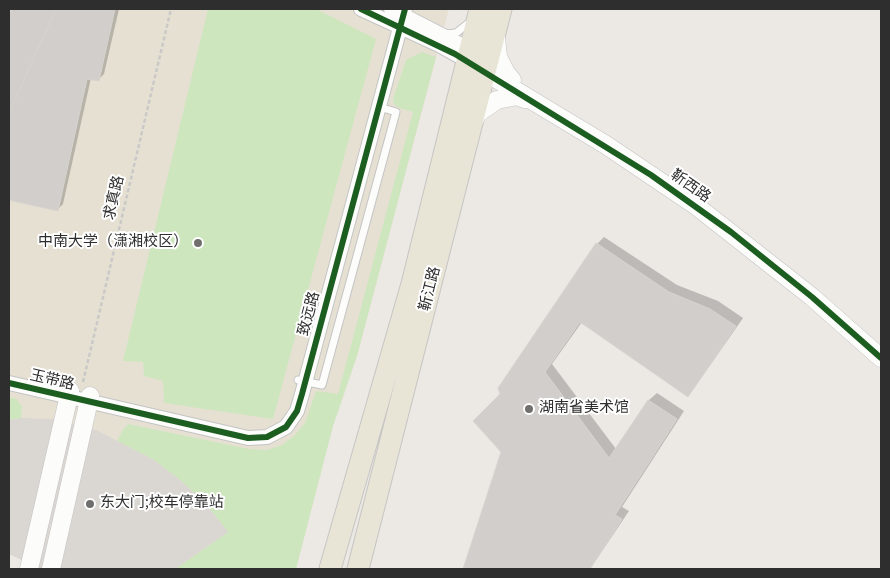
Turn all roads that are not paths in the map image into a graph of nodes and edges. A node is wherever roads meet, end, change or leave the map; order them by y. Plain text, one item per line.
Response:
1 (361, 9) edge
2 (480, 9) edge
3 (399, 15) edge
4 (499, 16) edge
5 (440, 39) junction
6 (468, 55) junction
7 (486, 67) junction
8 (512, 80) junction
9 (458, 94) junction
10 (529, 100) junction
11 (469, 134) junction
12 (881, 347) edge
13 (881, 358) edge
14 (9, 377) edge
15 (9, 384) edge
16 (79, 396) junction
17 (29, 569) edge
18 (51, 569) edge
19 (330, 569) edge
20 (358, 569) edge

1 - 3 street
2 - 5 lane
2 - 6 main road
3 - 5 street
3 - 16 street, 致远路
4 - 7 main road, 靳江路
4 - 8 street
5 - 6 street
5 - 9 lane
6 - 7 street, 靳西路
6 - 9 main road
7 - 8 street, 靳西路
7 - 10 street, 靳西路
7 - 11 main road, 靳江路
8 - 12 street, 靳西路
9 - 19 main road
10 - 11 street
10 - 13 street, 靳西路
11 - 20 main road, 靳江路
14 - 16 street
15 - 16 street, 玉带路
16 - 17 street
16 - 18 street

